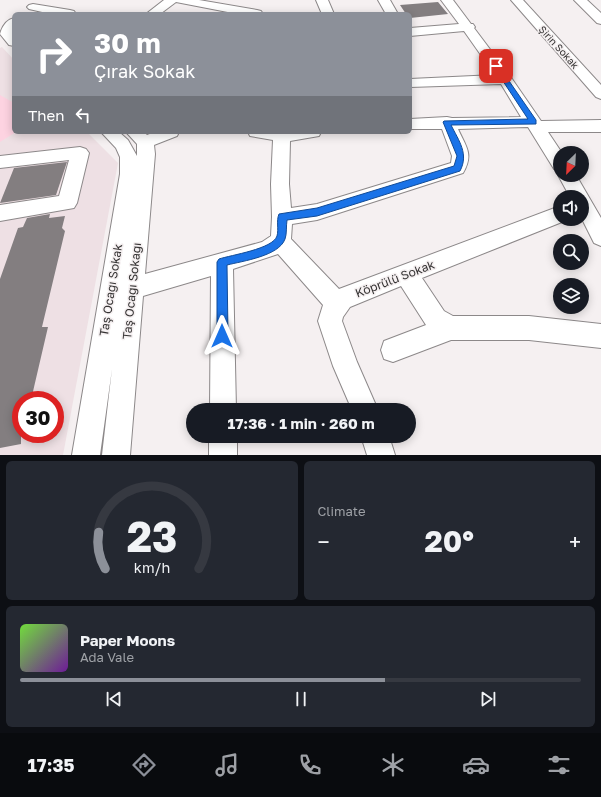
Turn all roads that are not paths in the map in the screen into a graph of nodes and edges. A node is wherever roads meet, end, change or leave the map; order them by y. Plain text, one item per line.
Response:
1 (54, 0) edge
2 (171, 0) edge
3 (180, 0) edge
4 (322, 0) edge
5 (384, 0) edge
6 (447, 0) edge
7 (517, 0) edge
8 (580, 0) edge
9 (35, 9) edge
10 (56, 12) edge
11 (155, 12) edge
12 (246, 12) edge
13 (327, 12) edge
14 (391, 12) edge
15 (601, 20) edge
16 (469, 28) junction
17 (412, 32) edge
18 (505, 79) junction
19 (412, 83) edge
20 (601, 94) edge
21 (447, 122) junction
22 (412, 124) edge
23 (534, 124) junction
24 (601, 126) edge
25 (111, 134) edge
26 (159, 134) edge
27 (269, 134) edge
28 (298, 134) edge
29 (282, 136) junction
30 (140, 137) edge
31 (553, 153) edge
32 (0, 162) edge
33 (0, 212) edge
34 (589, 215) edge
35 (282, 217) junction
36 (553, 217) edge
37 (601, 238) edge
38 (279, 241) junction
39 (222, 262) junction
40 (406, 274) junction
41 (133, 288) junction
42 (338, 304) junction
43 (451, 328) junction
44 (601, 336) edge
45 (393, 350) dead end
46 (223, 403) edge
47 (362, 403) edge
48 (223, 443) edge
49 (377, 443) edge
50 (86, 455) edge
51 (116, 455) edge
52 (223, 455) edge
53 (381, 455) edge

1 - 9 street
2 - 11 street
3 - 12 street
4 - 13 street
5 - 14 street
6 - 16 street
7 - 20 street, Şirin Sokak
8 - 15 street
9 - 10 street
16 - 17 street
16 - 18 street
18 - 19 street
18 - 23 street
21 - 22 street
21 - 23 street
21 - 35 street
23 - 24 street
23 - 31 street
25 - 50 street, Taş Ocağı Sokak
26 - 30 street
27 - 29 street
28 - 29 street
29 - 35 street
30 - 41 street, Taş Ocağı Sokağı
32 - 33 street
34 - 37 street
35 - 38 street
36 - 40 street, Köprülü Sokak
38 - 39 street
38 - 42 street
39 - 41 street
39 - 46 street
40 - 42 street, Köprülü Sokak
40 - 43 street
41 - 51 street, Taş Ocağı Sokağı
42 - 47 street
43 - 44 street
43 - 45 street
48 - 52 street
49 - 53 street

